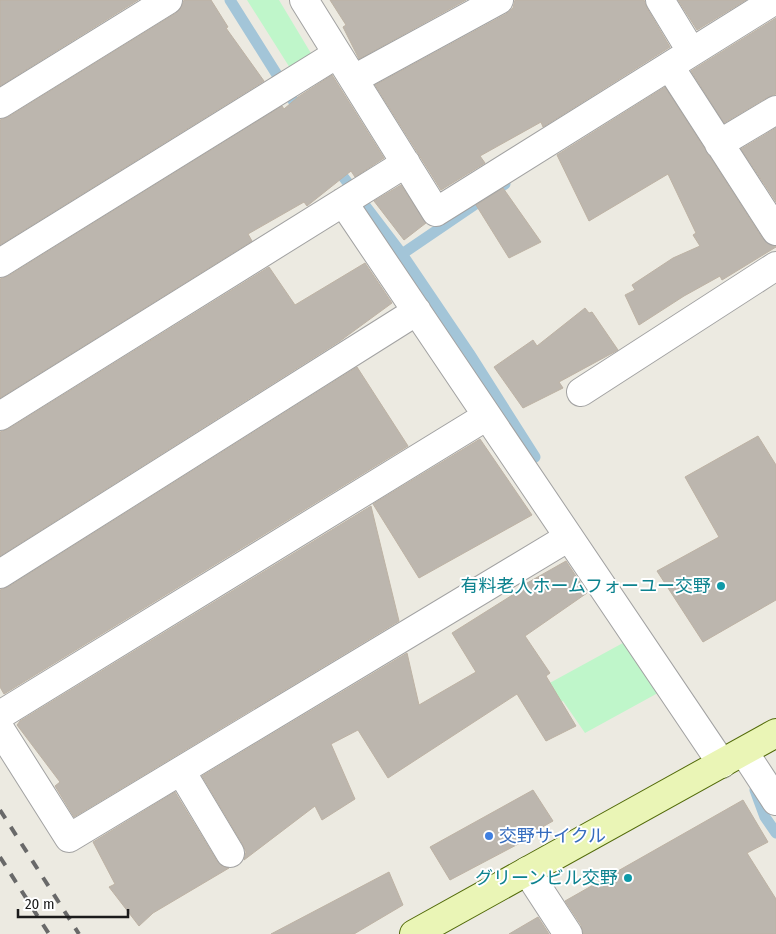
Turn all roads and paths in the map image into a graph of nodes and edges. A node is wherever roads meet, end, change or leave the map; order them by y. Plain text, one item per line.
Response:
1 (168, 0) edge
2 (304, 0) edge
3 (499, 0) edge
4 (660, 0) edge
5 (774, 0) edge
6 (691, 51) junction
7 (338, 54) junction
8 (671, 69) junction
9 (354, 79) junction
10 (0, 104) edge
11 (776, 110) edge
12 (719, 144) junction
13 (406, 163) junction
14 (345, 201) junction
15 (776, 231) edge
16 (0, 263) edge
17 (776, 266) edge
18 (416, 311) junction
19 (581, 392) dead end
20 (0, 416) edge
21 (487, 416) junction
22 (569, 537) junction
23 (0, 574) edge
24 (0, 715) edge
25 (0, 729) edge
26 (776, 732) edge
27 (733, 758) junction
28 (181, 771) junction
29 (776, 801) edge
30 (230, 854) dead end
31 (527, 871) junction
32 (414, 934) edge
33 (568, 934) edge

1 - 10 street
2 - 7 street
3 - 9 street
4 - 6 street
5 - 6 street
6 - 8 street
7 - 9 street
7 - 16 street
8 - 12 street
8 - 13 street
9 - 13 street
11 - 12 street
12 - 15 street
13 - 14 street
14 - 18 street
14 - 20 street
17 - 19 street
18 - 21 street
18 - 23 street
21 - 22 street
21 - 24 street
22 - 27 street
22 - 28 street
25 - 28 street
26 - 27 street
27 - 29 street
27 - 31 street
28 - 30 street
31 - 32 street
31 - 33 street

